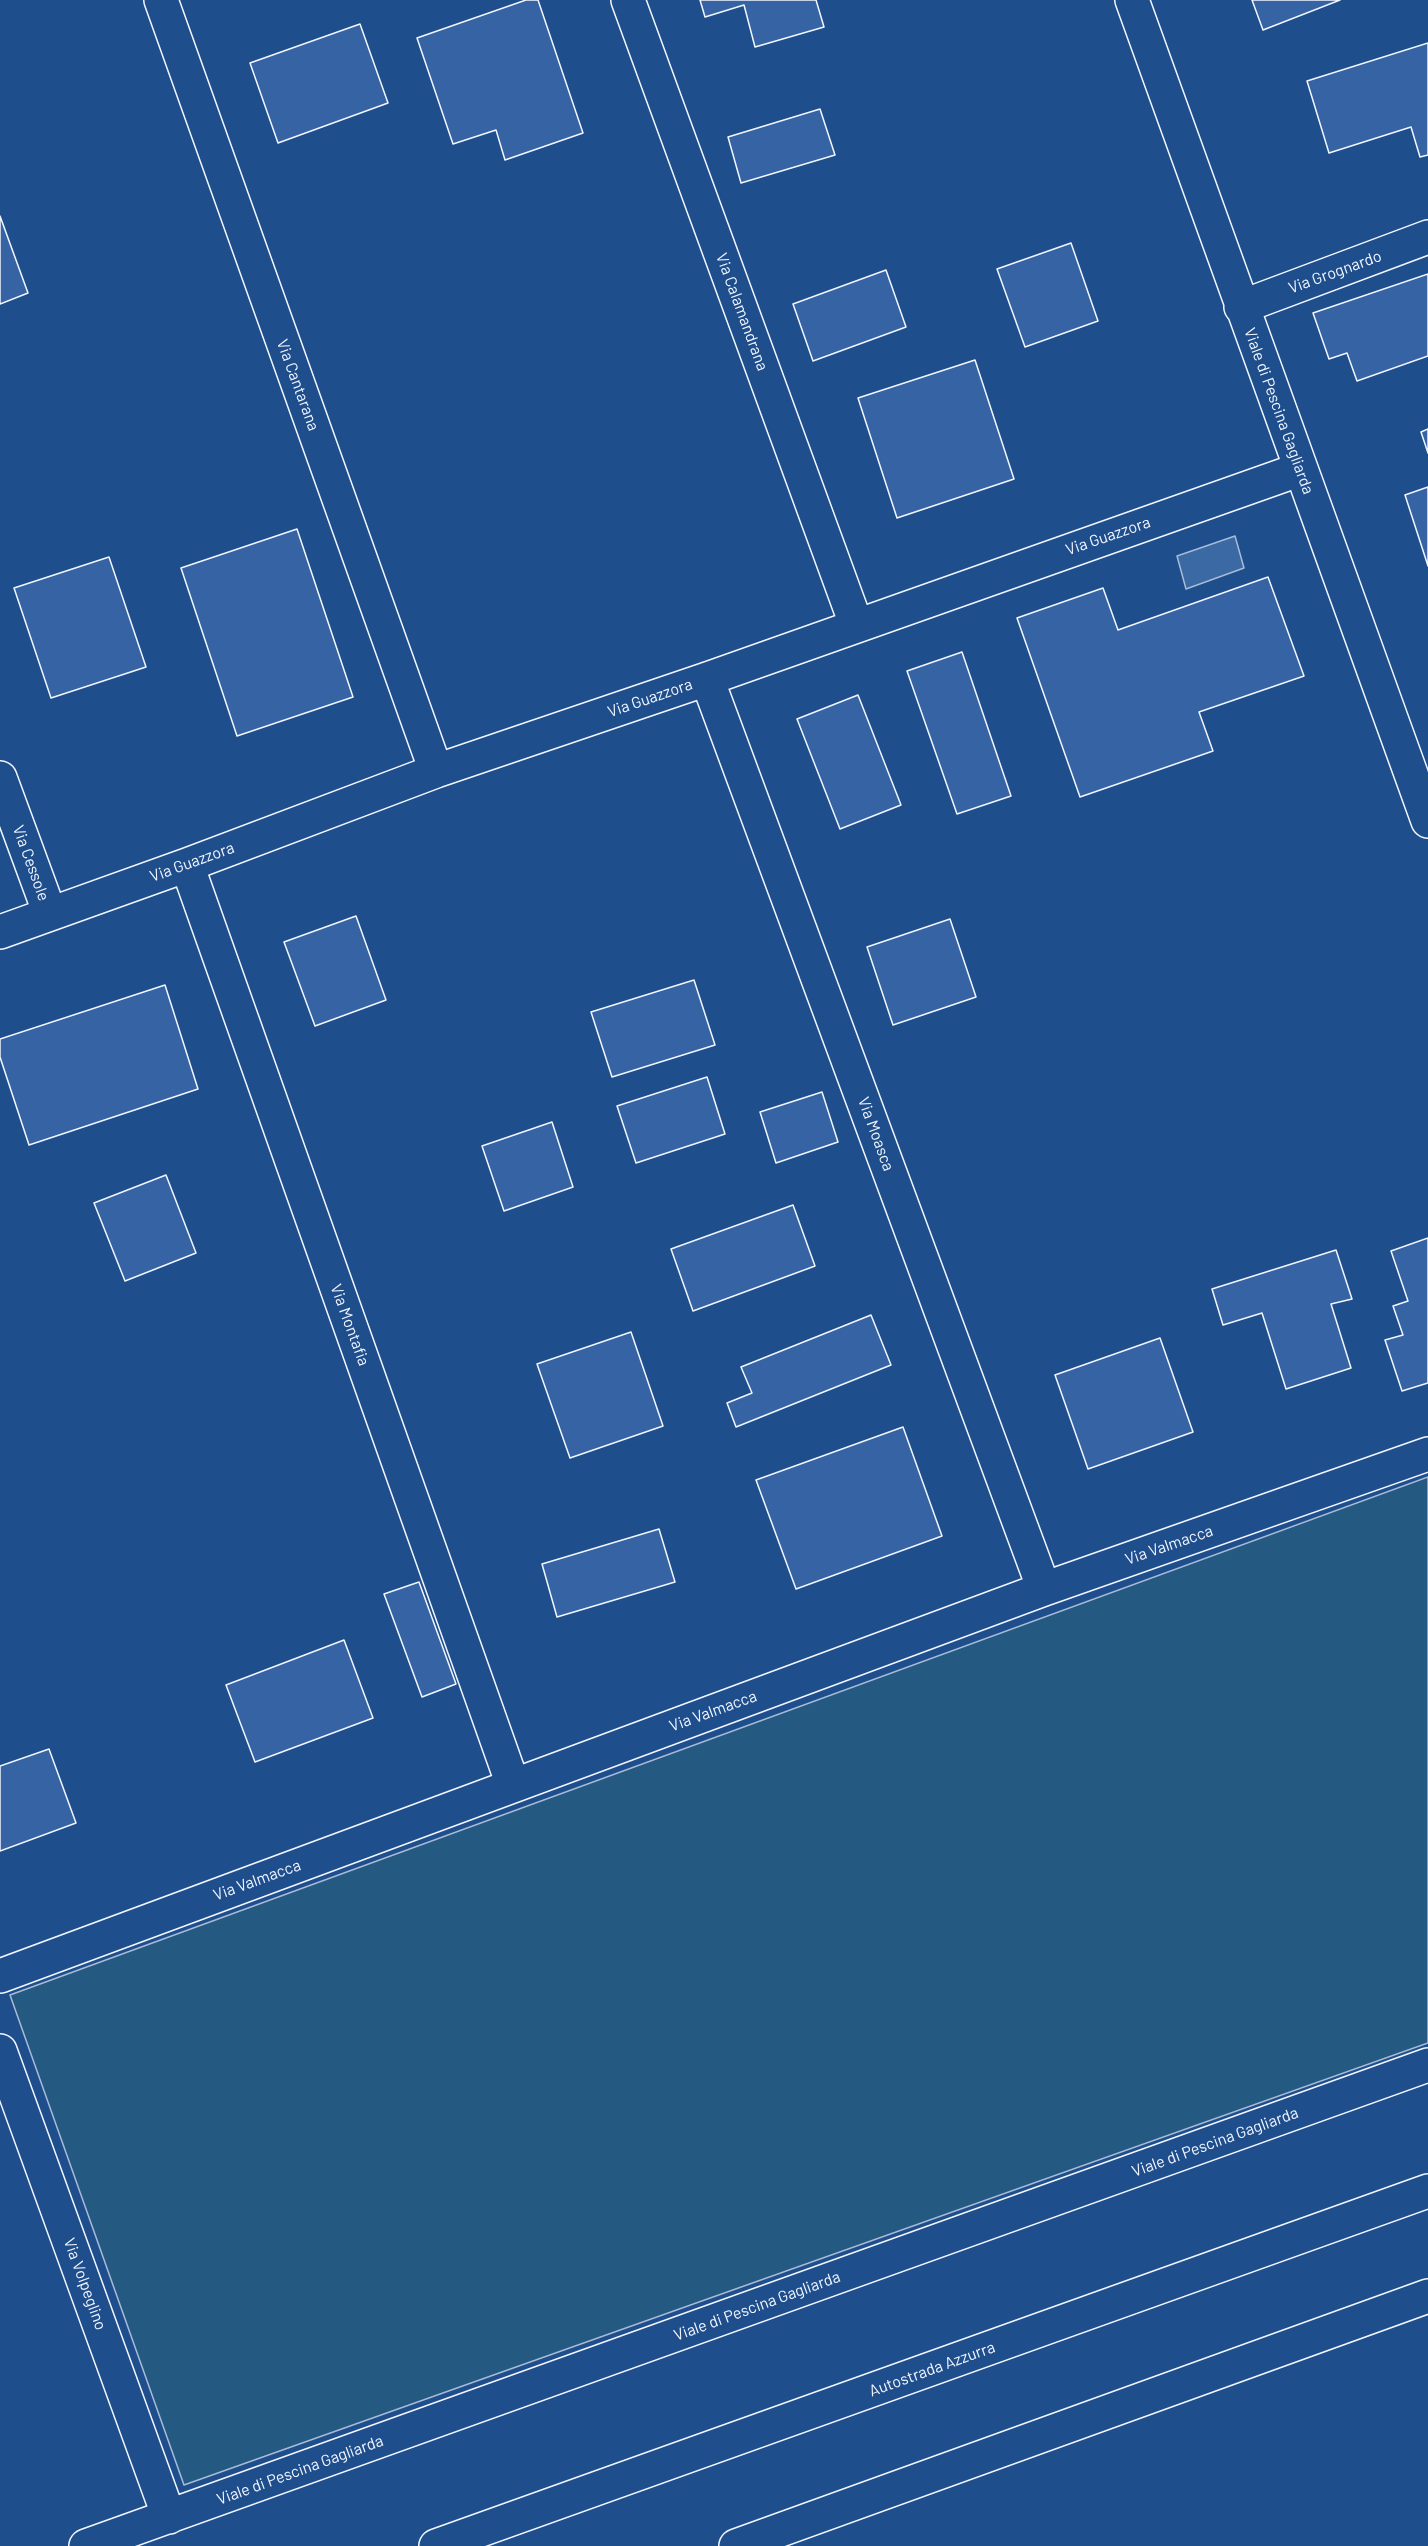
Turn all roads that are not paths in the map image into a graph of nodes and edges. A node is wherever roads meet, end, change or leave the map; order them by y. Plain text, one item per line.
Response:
1 (160, 0) edge
2 (628, 0) edge
3 (1132, 0) edge
4 (1428, 237) edge
5 (1241, 306) junction
6 (1300, 469) junction
7 (856, 624) junction
8 (707, 679) junction
9 (436, 771) junction
10 (0, 778) edge
11 (1428, 820) edge
12 (187, 865) junction
13 (50, 914) junction
14 (0, 932) edge
15 (1428, 1454) edge
16 (1044, 1589) junction
17 (513, 1785) junction
18 (0, 1976) edge
19 (0, 2051) edge
20 (1428, 2065) edge
21 (1428, 2191) edge
22 (1428, 2296) edge
23 (169, 2517) junction
24 (86, 2546) edge
25 (436, 2546) edge
26 (736, 2546) edge

1 - 9 main road, Via Cantarana
2 - 7 main road, Via Calamandrana
3 - 5 main road, Viale di Pescina Gagliarda
4 - 5 main road, Via Grognardo
5 - 6 main road, Viale di Pescina Gagliarda
6 - 7 main road, Via Guazzora
6 - 11 main road, Viale di Pescina Gagliarda
7 - 8 main road, Via Guazzora
8 - 9 main road, Via Guazzora
8 - 16 main road, Via Moasca
9 - 12 main road, Via Guazzora
10 - 13 main road, Via Cessole
12 - 13 main road, Via Guazzora
12 - 17 main road, Via Montafia
13 - 14 main road, Via Guazzora
15 - 16 main road, Via Valmacca
16 - 17 main road, Via Valmacca
17 - 18 main road, Via Valmacca
19 - 23 main road, Via Volpeglino
20 - 23 main road, Viale di Pescina Gagliarda
21 - 25 main road, Autostrada Azzurra
22 - 26 main road
23 - 24 main road, Viale di Pescina Gagliarda

